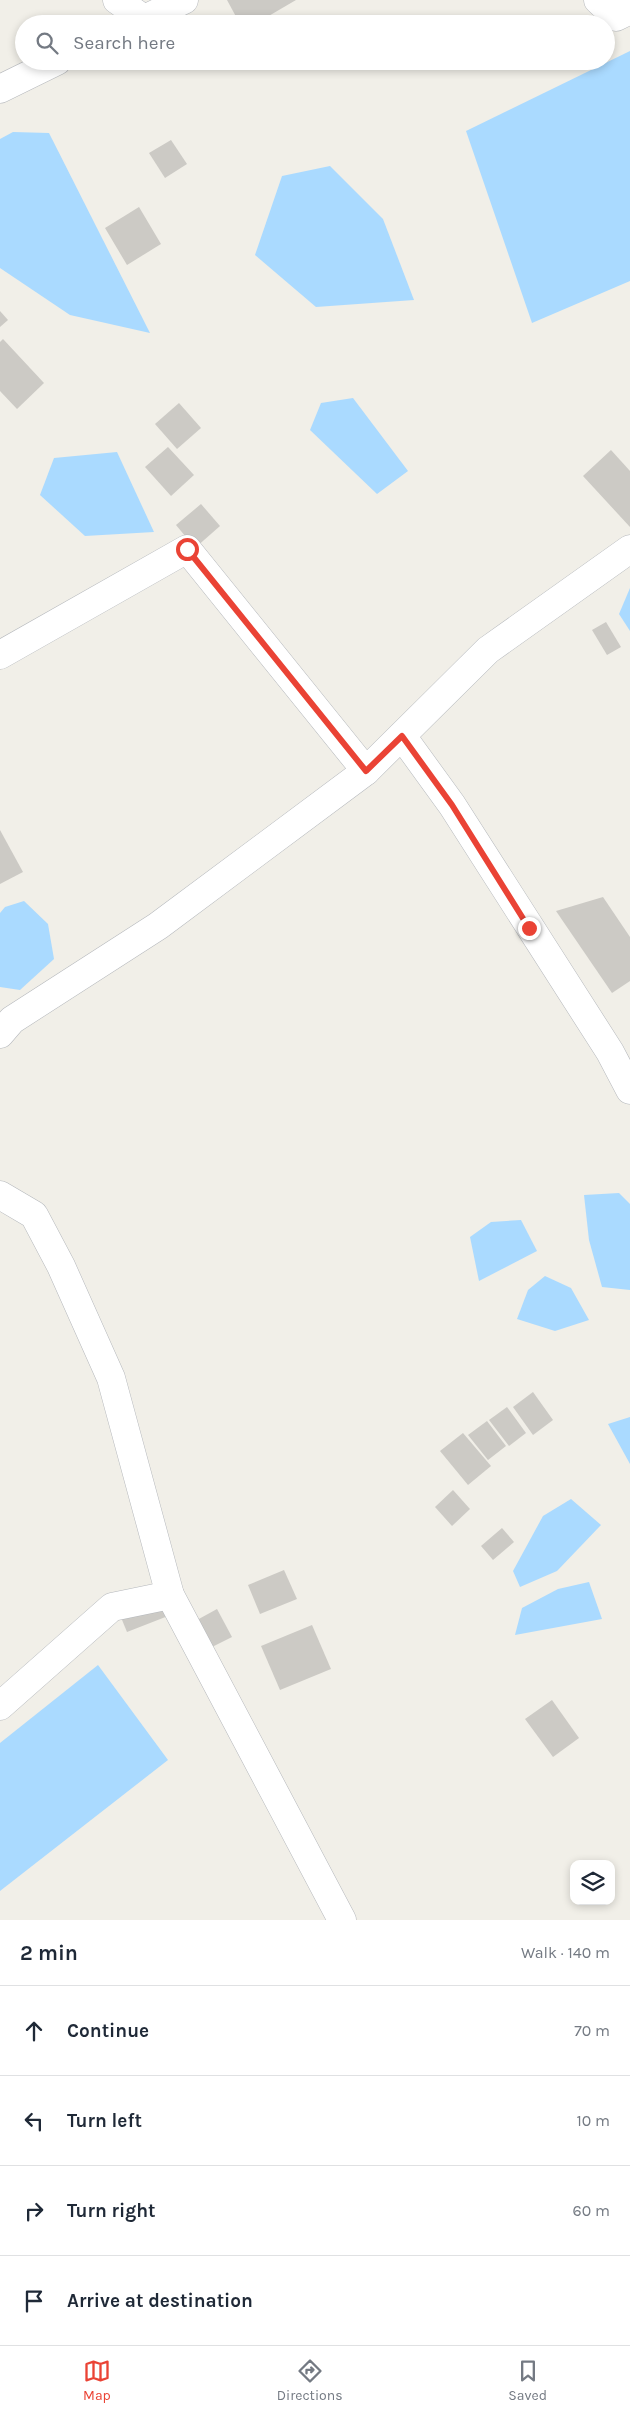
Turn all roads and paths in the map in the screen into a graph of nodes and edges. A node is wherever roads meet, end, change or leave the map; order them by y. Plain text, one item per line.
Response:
1 (117, 0) edge
2 (184, 0) edge
3 (598, 0) edge
4 (630, 10) edge
5 (133, 15) edge
6 (153, 15) edge
7 (614, 15) edge
8 (615, 16) edge
9 (38, 70) edge
10 (0, 88) edge
11 (630, 549) edge
12 (0, 655) edge
13 (402, 736) junction
14 (366, 771) junction
15 (0, 1034) edge
16 (630, 1090) edge
17 (0, 1195) edge
18 (170, 1596) junction
19 (0, 1706) edge
20 (342, 1920) edge

1 - 5 street
2 - 6 street
3 - 7 street
4 - 8 street
9 - 10 street
11 - 13 street
12 - 14 street
13 - 14 street
13 - 16 street
14 - 15 street
17 - 18 street
18 - 19 street
18 - 20 street

